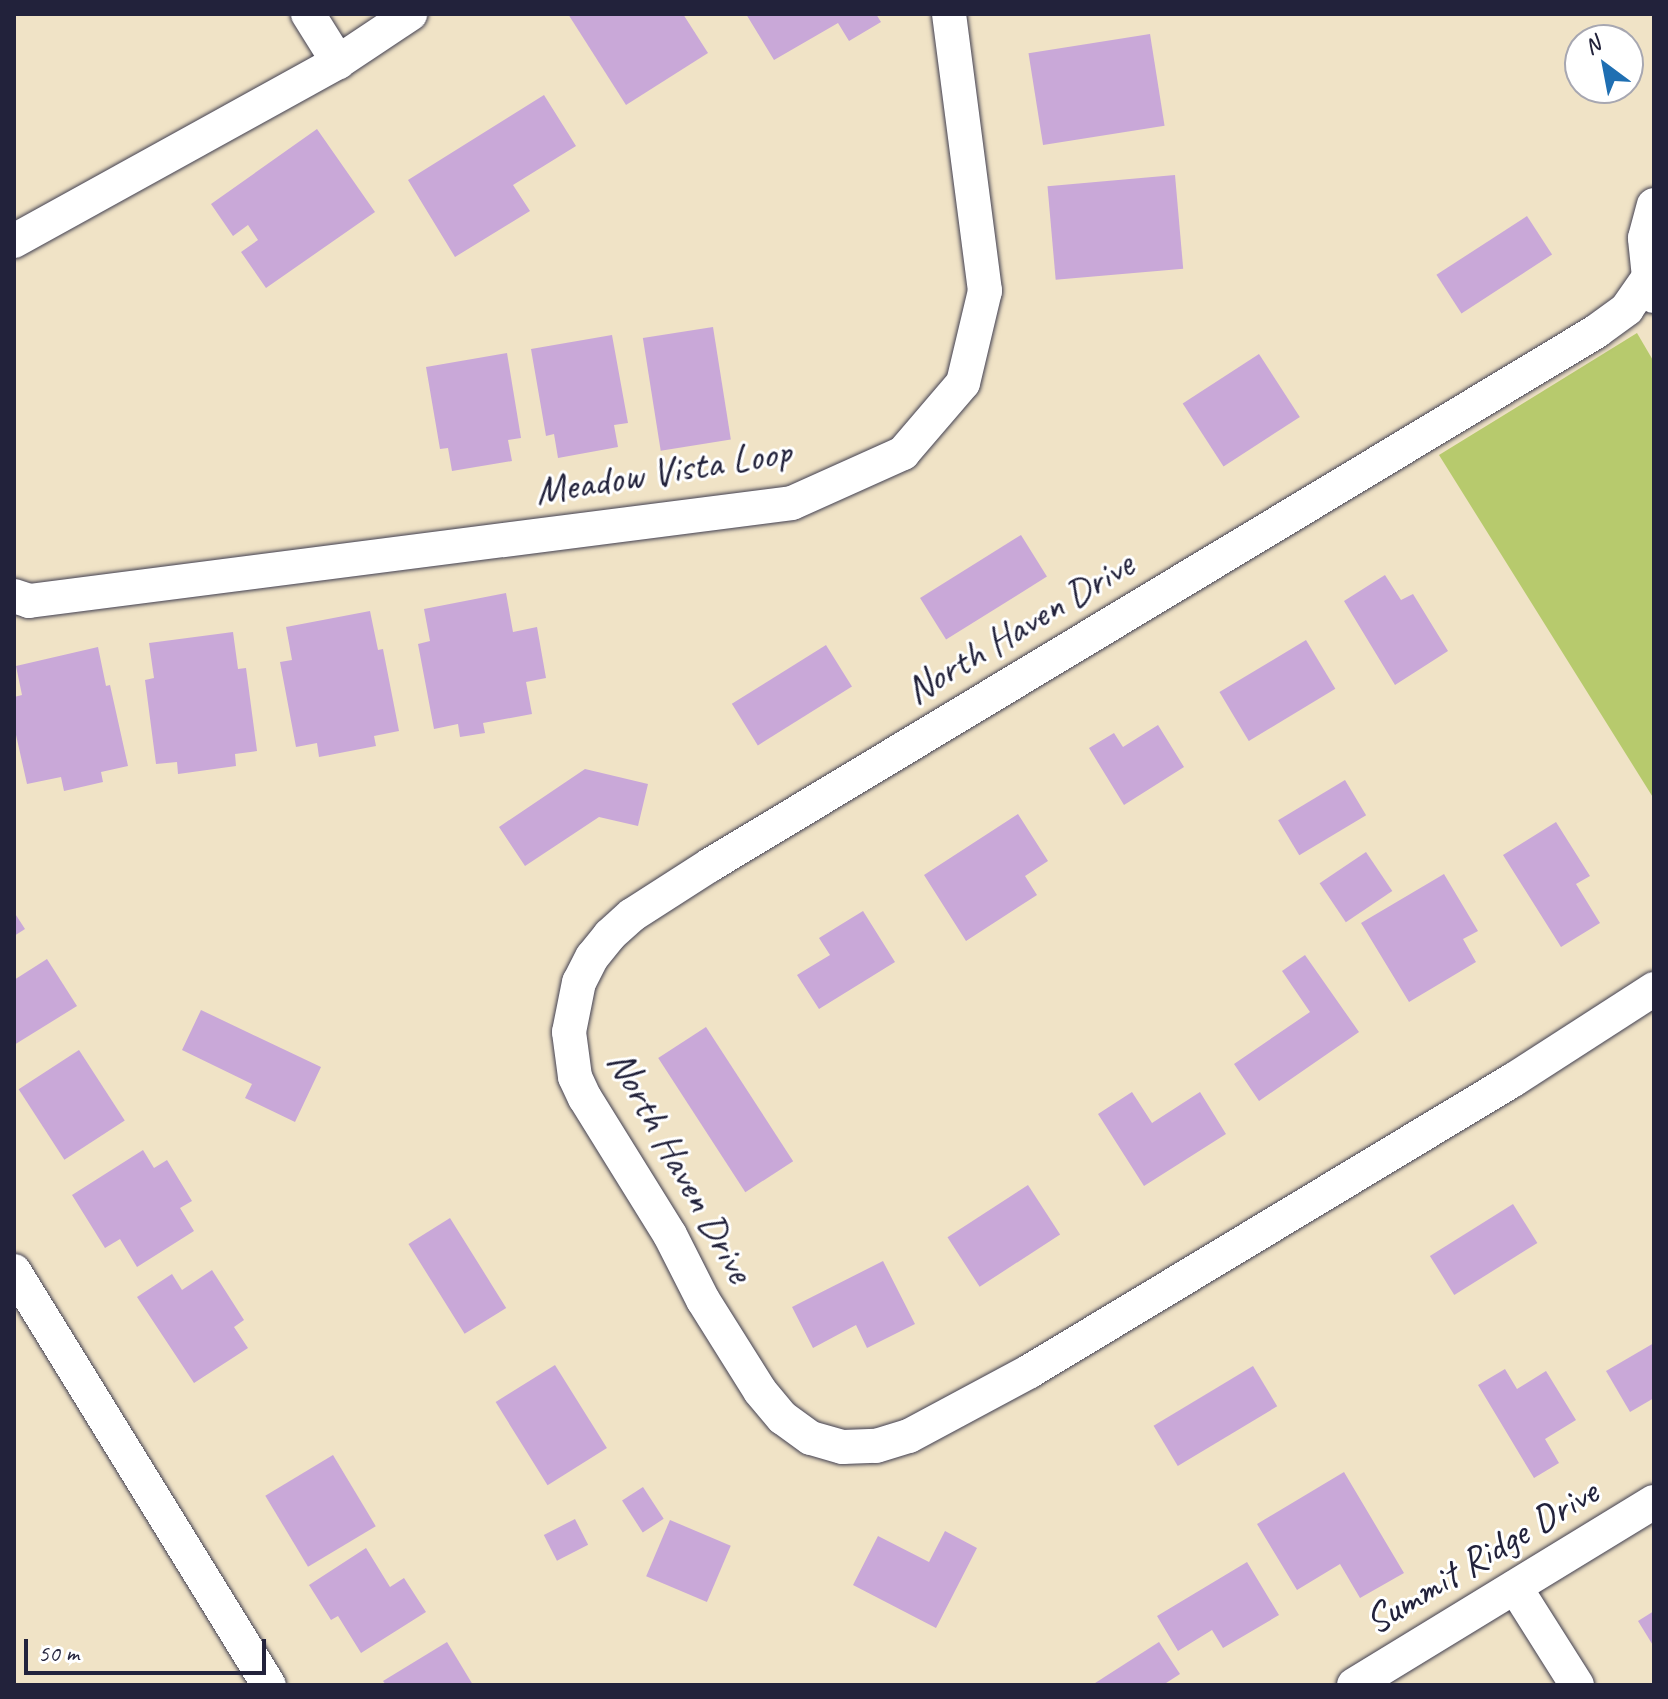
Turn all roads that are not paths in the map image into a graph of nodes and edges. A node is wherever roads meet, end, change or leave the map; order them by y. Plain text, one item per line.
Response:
1 (308, 14) edge
2 (410, 14) edge
3 (949, 14) edge
4 (338, 62) junction
5 (1654, 205) edge
6 (14, 241) edge
7 (1651, 286) edge
8 (14, 596) edge
9 (1654, 989) edge
10 (14, 1271) edge
11 (1654, 1502) edge
12 (1515, 1587) junction
13 (269, 1685) edge
14 (1354, 1685) edge
15 (1577, 1685) edge

1 - 4 street
2 - 4 street
3 - 8 street, Meadow Vista Loop
4 - 6 street
5 - 7 street, North Haven Drive
7 - 9 street, North Haven Drive
10 - 13 street
11 - 12 street, Summit Ridge Drive
12 - 14 street, Summit Ridge Drive
12 - 15 street

